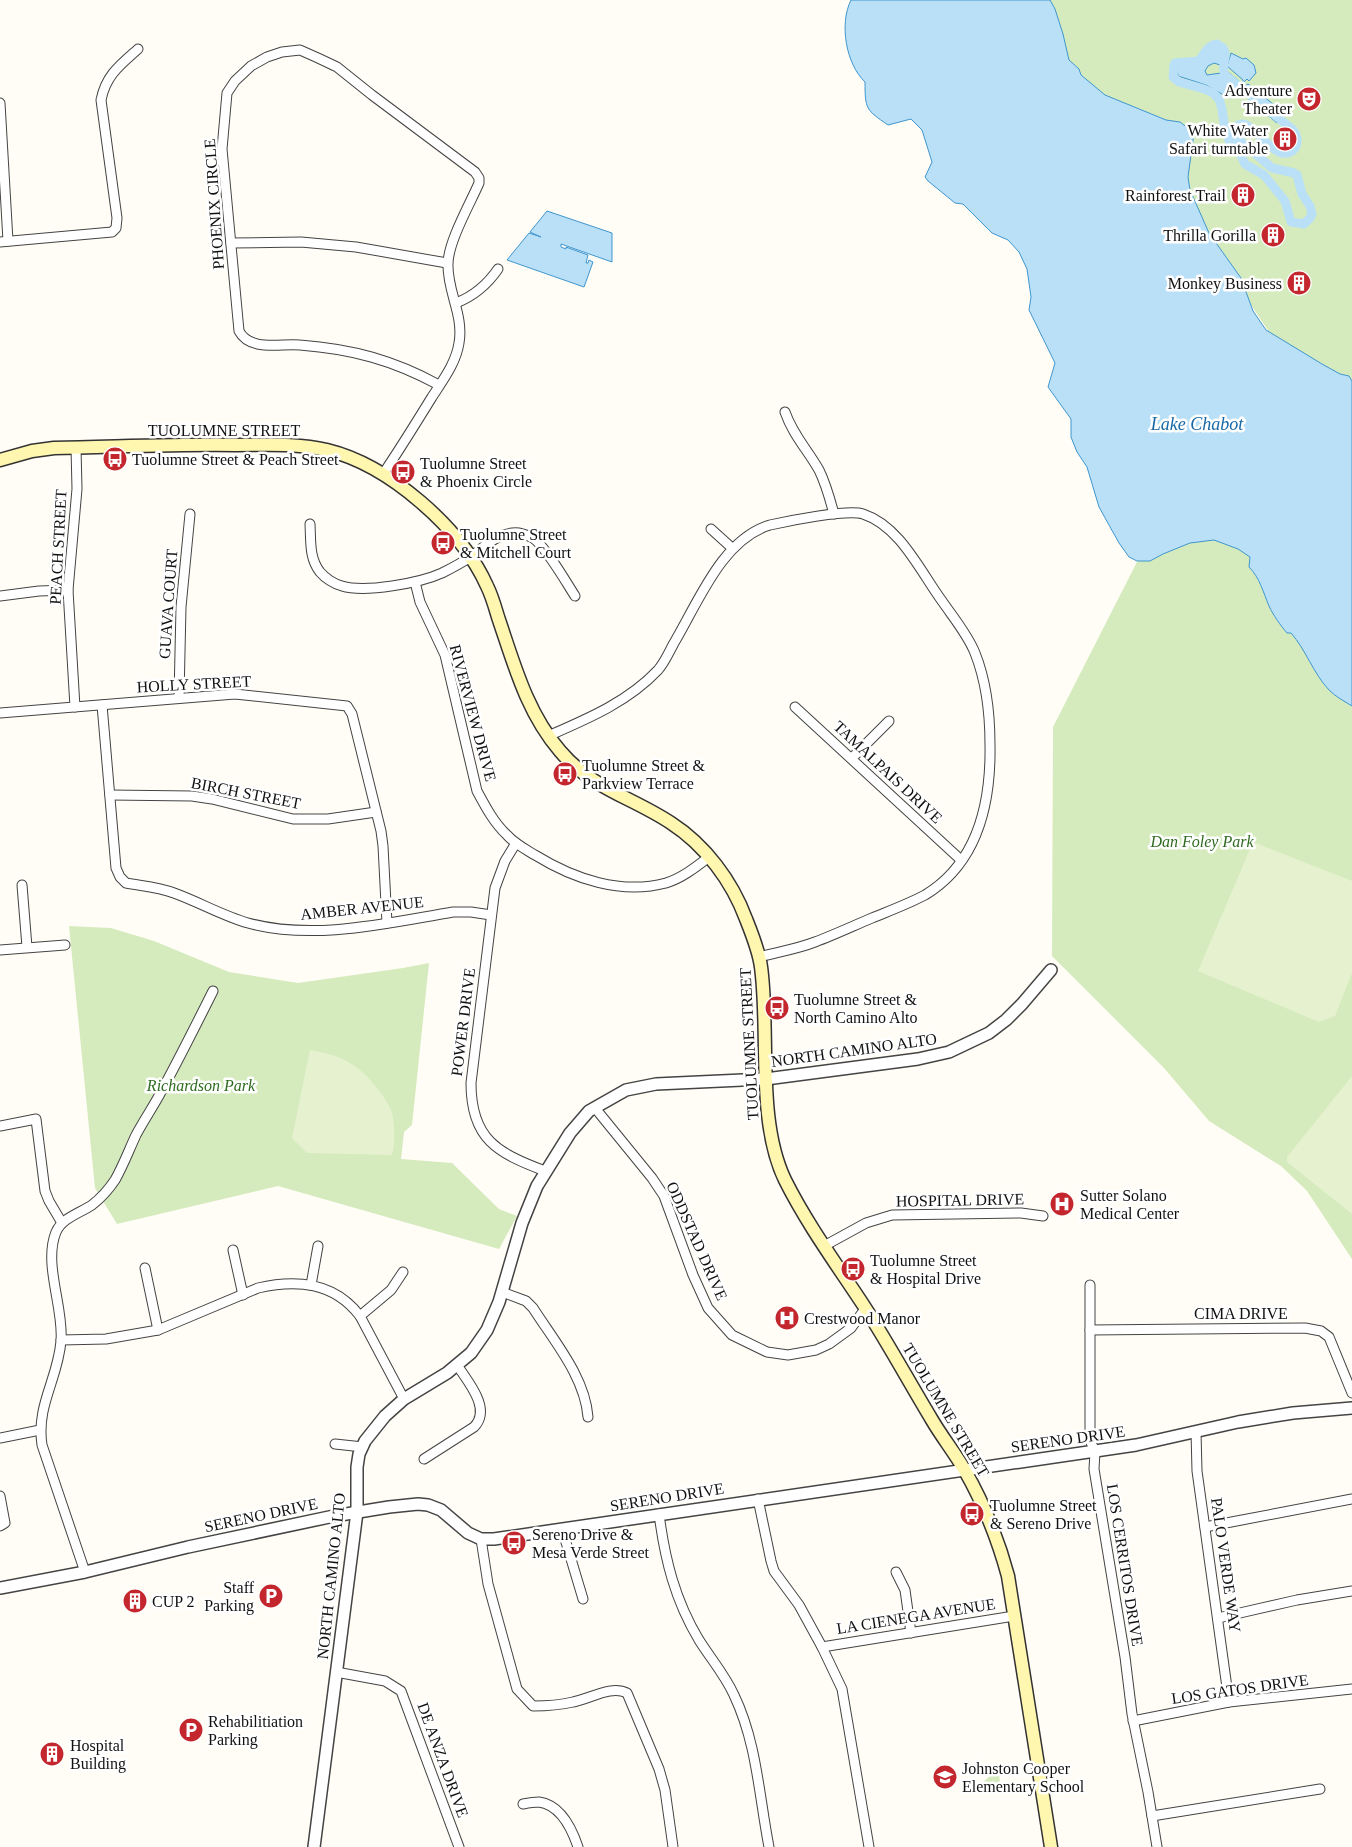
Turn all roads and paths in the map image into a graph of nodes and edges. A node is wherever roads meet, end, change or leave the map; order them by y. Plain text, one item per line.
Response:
1 (138, 48) dead end
2 (0, 104) edge
3 (4, 242) edge
4 (232, 243) junction
5 (448, 264) junction
6 (498, 269) dead end
7 (456, 303) junction
8 (439, 385) junction
9 (785, 412) dead end
10 (76, 448) junction
11 (0, 460) edge
12 (383, 474) junction
13 (190, 514) dead end
14 (834, 514) junction
15 (310, 524) dead end
16 (711, 529) dead end
17 (732, 548) junction
18 (470, 557) junction
19 (415, 582) junction
20 (68, 590) junction
21 (0, 596) edge
22 (575, 596) dead end
23 (179, 697) junction
24 (102, 705) junction
25 (75, 707) junction
26 (795, 707) dead end
27 (0, 713) edge
28 (889, 721) dead end
29 (548, 736) junction
30 (852, 758) junction
31 (110, 795) junction
32 (376, 812) junction
33 (516, 843) junction
34 (709, 857) junction
35 (961, 860) junction
36 (22, 884) dead end
37 (491, 915) junction
38 (387, 923) junction
39 (65, 945) dead end
40 (27, 947) junction
41 (0, 950) edge
42 (759, 957) junction
43 (1051, 970) dead end
44 (213, 991) dead end
45 (766, 1079) junction
46 (595, 1108) junction
47 (0, 1126) edge
48 (546, 1172) junction
49 (1042, 1216) dead end
50 (62, 1223) junction
51 (318, 1246) dead end
52 (824, 1246) junction
53 (233, 1250) dead end
54 (145, 1268) dead end
55 (403, 1272) dead end
56 (311, 1285) junction
57 (1090, 1285) dead end
58 (502, 1292) junction
59 (244, 1294) junction
60 (865, 1308) junction
61 (360, 1316) junction
62 (158, 1330) junction
63 (1090, 1330) junction
64 (61, 1340) junction
65 (457, 1365) junction
66 (1352, 1393) edge
67 (404, 1399) junction
68 (1352, 1408) edge
69 (588, 1417) dead end
70 (40, 1430) junction
71 (1196, 1432) junction
72 (0, 1438) edge
73 (335, 1444) dead end
74 (363, 1447) junction
75 (1095, 1452) junction
76 (424, 1459) dead end
77 (964, 1470) junction
78 (0, 1496) edge
79 (758, 1499) junction
80 (1352, 1499) edge
81 (357, 1512) junction
82 (659, 1514) junction
83 (0, 1526) edge
84 (1205, 1527) junction
85 (562, 1529) junction
86 (481, 1539) junction
87 (85, 1572) junction
88 (896, 1572) dead end
89 (0, 1588) edge
90 (1352, 1591) edge
91 (583, 1599) dead end
92 (1014, 1616) junction
93 (1218, 1618) junction
94 (911, 1633) junction
95 (822, 1647) junction
96 (336, 1672) junction
97 (1352, 1689) edge
98 (1229, 1702) junction
99 (1133, 1721) junction
100 (1320, 1790) dead end
101 (523, 1804) dead end
102 (1152, 1816) junction
103 (314, 1847) edge
104 (458, 1847) edge
105 (578, 1847) edge
106 (673, 1847) edge
107 (769, 1847) edge
108 (869, 1847) edge
109 (1051, 1847) edge
110 (1157, 1847) edge

1 - 3 street
2 - 3 street
4 - 5 street
4 - 5 street, PHOENIX CIRCLE
4 - 8 street, PHOENIX CIRCLE
5 - 7 street, PHOENIX CIRCLE
6 - 7 street
7 - 8 street, PHOENIX CIRCLE
8 - 12 street, PHOENIX CIRCLE
9 - 14 street
10 - 11 main road, TUOLUMNE STREET
10 - 12 main road, TUOLUMNE STREET
10 - 20 street, PEACH STREET
12 - 18 main road, TUOLUMNE STREET
13 - 23 street, GUAVA COURT
14 - 17 street
14 - 35 street
15 - 19 street
16 - 17 street
17 - 29 street
18 - 19 street
18 - 22 street
18 - 29 main road, TUOLUMNE STREET
19 - 33 street, RIVERVIEW DRIVE
20 - 21 street
20 - 25 street, PEACH STREET
23 - 24 street, HOLLY STREET
23 - 32 street, HOLLY STREET
24 - 25 street, HOLLY STREET
24 - 31 street, AMBER AVENUE
25 - 27 street, HOLLY STREET
26 - 30 street, TAMALPAIS DRIVE
28 - 30 street
29 - 34 main road, TUOLUMNE STREET
30 - 35 street, TAMALPAIS DRIVE
31 - 32 street, BIRCH STREET
31 - 38 street, AMBER AVENUE
32 - 38 street, HOLLY STREET
33 - 34 street, RIVERVIEW DRIVE
33 - 37 street, POWER DRIVE
34 - 42 main road, TUOLUMNE STREET
35 - 42 street
36 - 40 street
37 - 38 street, AMBER AVENUE
37 - 48 street, POWER DRIVE
39 - 40 street
40 - 41 street
42 - 45 main road, TUOLUMNE STREET
43 - 45 street, NORTH CAMINO ALTO
44 - 50 street
45 - 46 street, NORTH CAMINO ALTO
45 - 52 main road, TUOLUMNE STREET
46 - 48 street, NORTH CAMINO ALTO
46 - 60 street, ODDSTAD DRIVE
47 - 50 street
48 - 58 street, NORTH CAMINO ALTO
49 - 52 street, HOSPITAL DRIVE
50 - 64 street
51 - 56 street
52 - 60 main road, TUOLUMNE STREET
53 - 59 street
54 - 62 street
55 - 61 street
56 - 59 street
56 - 61 street
57 - 63 street, LOS CERRITOS DRIVE
58 - 65 street, NORTH CAMINO ALTO
58 - 69 street
59 - 62 street
60 - 77 main road, TUOLUMNE STREET
61 - 67 street
62 - 64 street
63 - 66 street, CIMA DRIVE
63 - 75 street, LOS CERRITOS DRIVE
64 - 70 street
65 - 67 street, NORTH CAMINO ALTO
65 - 76 street
67 - 74 street, NORTH CAMINO ALTO
68 - 71 street, SERENO DRIVE
70 - 72 street
70 - 87 street
71 - 75 street, SERENO DRIVE
71 - 84 street, PALO VERDE WAY
73 - 74 street
74 - 81 street, NORTH CAMINO ALTO
75 - 77 street, SERENO DRIVE
75 - 99 street, LOS CERRITOS DRIVE
77 - 79 street, SERENO DRIVE
77 - 92 main road, TUOLUMNE STREET
78 - 83 street
79 - 82 street, SERENO DRIVE
79 - 95 street
80 - 84 street
81 - 86 street, SERENO DRIVE
81 - 87 street, SERENO DRIVE
81 - 96 street, NORTH CAMINO ALTO
82 - 85 street, SERENO DRIVE
82 - 107 street
84 - 93 street, PALO VERDE WAY
85 - 86 street, SERENO DRIVE
85 - 91 street
86 - 106 street
87 - 89 street, SERENO DRIVE
88 - 94 street
90 - 93 street
92 - 94 street, LA CIENEGA AVENUE
92 - 109 main road, TUOLUMNE STREET
93 - 98 street, PALO VERDE WAY
94 - 95 street, LA CIENEGA AVENUE
95 - 108 street
96 - 103 street, NORTH CAMINO ALTO
96 - 104 street, DE ANZA DRIVE
97 - 98 street, LOS GATOS DRIVE
98 - 99 street, LOS GATOS DRIVE
99 - 102 street, LOS CERRITOS DRIVE
100 - 102 street
101 - 105 street
102 - 110 street, LOS CERRITOS DRIVE

